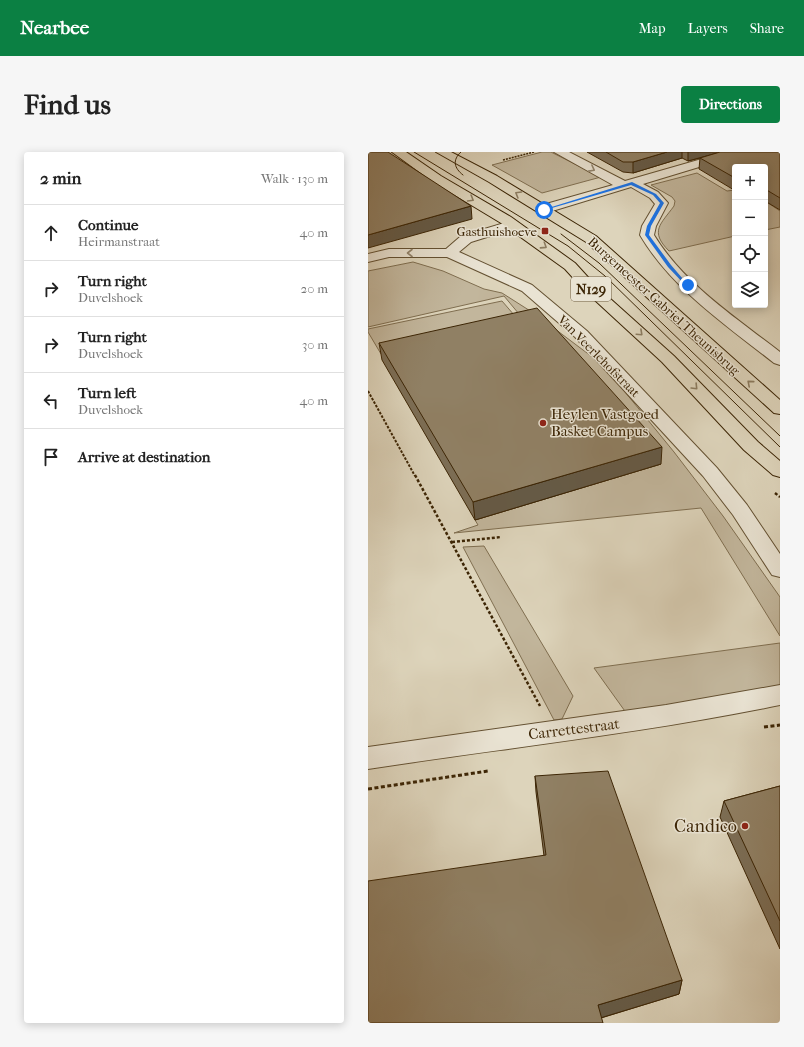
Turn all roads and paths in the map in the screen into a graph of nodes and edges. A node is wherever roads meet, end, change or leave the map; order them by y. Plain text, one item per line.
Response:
1 (398, 152) edge
2 (442, 152) edge
3 (560, 152) edge
4 (738, 152) edge
5 (628, 185) junction
6 (544, 210) junction
7 (511, 225) junction
8 (449, 254) junction
9 (368, 258) edge
10 (780, 360) edge
11 (368, 391) edge
12 (780, 409) edge
13 (780, 471) edge
14 (501, 537) dead end
15 (452, 542) junction
16 (780, 570) edge
17 (780, 695) edge
18 (553, 731) junction
19 (368, 758) edge

1 -> 7 main road, N129
6 -> 2 main road, N129
3 -> 5 street
4 - 5 street
5 - 6 street
5 - 10 street
12 -> 6 main road, Burgemeester Gabriel Theunisbrug / N129
7 - 8 street
7 -> 13 main road, N129
8 -> 9 street
8 - 16 street, Van Veerlehofstraat
11 - 15 path
14 - 15 path
15 - 18 path
17 - 18 street, Carrettestraat
18 - 19 street, Carrettestraat

